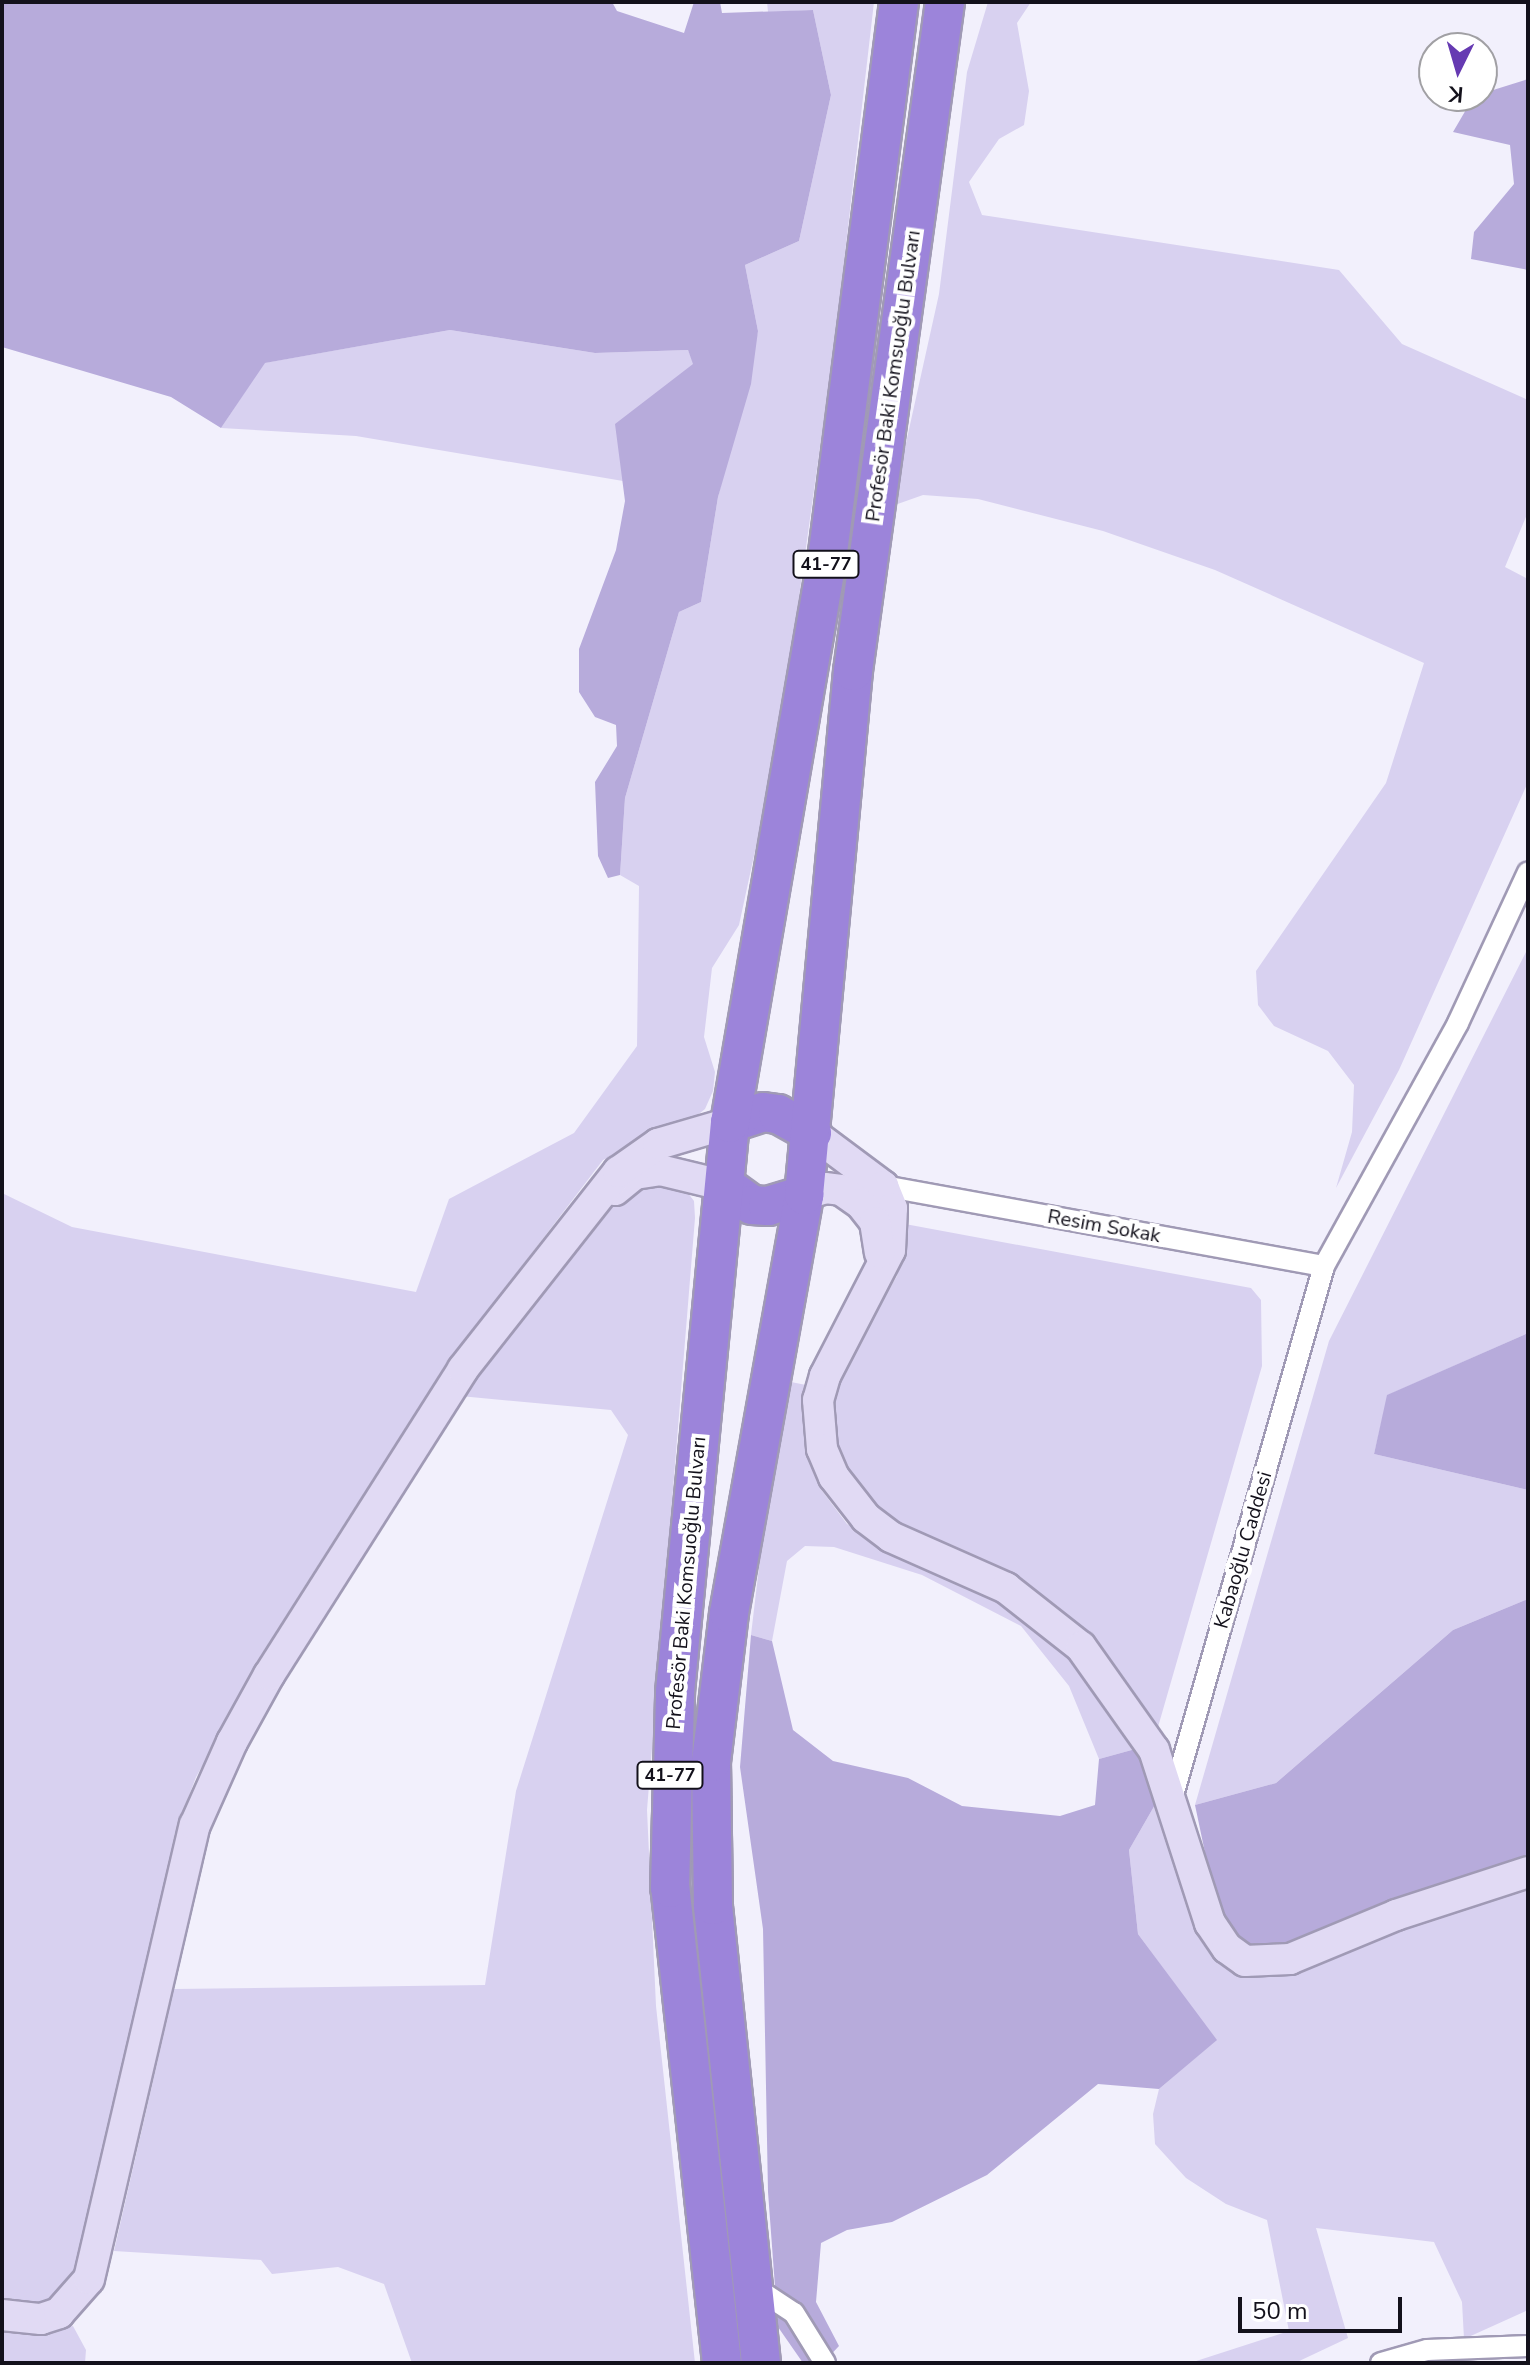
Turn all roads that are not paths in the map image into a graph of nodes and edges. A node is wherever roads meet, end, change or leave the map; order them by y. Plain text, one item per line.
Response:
1 (899, 2) edge
2 (945, 2) edge
3 (968, 2) edge
4 (907, 278) junction
5 (1528, 872) edge
6 (730, 1123) junction
7 (812, 1133) junction
8 (726, 1186) junction
9 (883, 1186) junction
10 (804, 1195) junction
11 (594, 1205) junction
12 (1324, 1266) junction
13 (878, 1279) junction
14 (1173, 1795) junction
15 (1528, 1872) edge
16 (752, 2285) junction
17 (2, 2315) edge
18 (1528, 2346) edge
19 (722, 2363) edge
20 (761, 2363) edge
21 (825, 2363) edge
22 (1381, 2363) edge

1 - 6 highway, Profesör Baki Komsuoğlu Bulvarı / 41-77
2 - 4 highway, Profesör Baki Komsuoğlu Bulvarı
3 - 4 highway, 41-77
4 - 7 highway, Profesör Baki Komsuoğlu Bulvarı / 41-77
5 - 12 street, Kabaoğlu Caddesi
6 - 7 highway
6 - 8 highway
6 - 11 street
7 - 9 street
7 - 10 highway
8 - 10 highway
8 - 11 street
8 - 19 highway, Profesör Baki Komsuoğlu Bulvarı / 41-77
9 - 12 street, Resim Sokak
9 - 13 street
10 - 13 street
10 - 16 highway, Profesör Baki Komsuoğlu Bulvarı / 41-77
11 - 17 street
12 - 14 street, Kabaoğlu Caddesi
13 - 14 street
14 - 15 street
16 - 20 highway, Profesör Baki Komsuoğlu Bulvarı / 41-77
16 - 21 street
18 - 22 street

